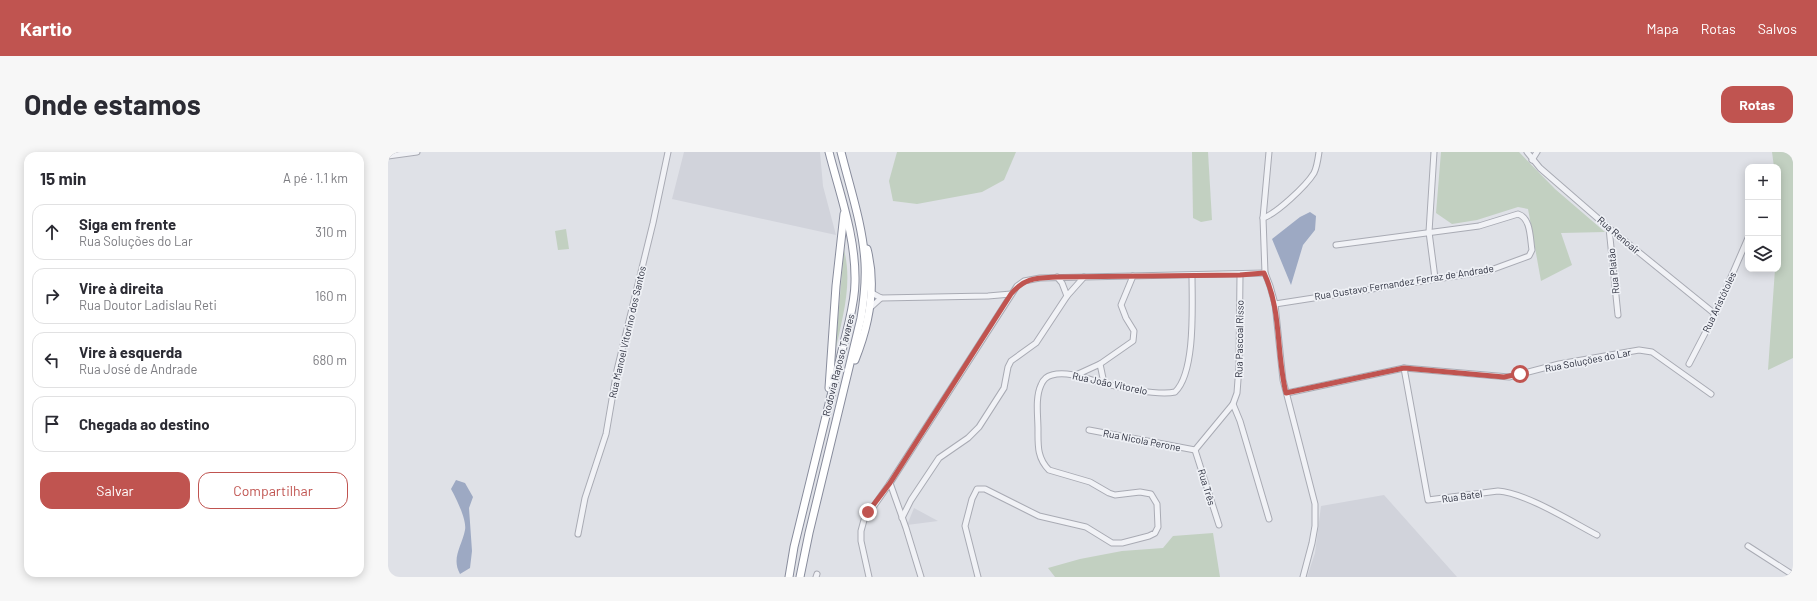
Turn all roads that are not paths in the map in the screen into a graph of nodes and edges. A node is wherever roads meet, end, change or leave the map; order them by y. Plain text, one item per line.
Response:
1 (417, 152) edge
2 (668, 152) edge
3 (829, 152) edge
4 (841, 152) edge
5 (1269, 152) edge
6 (1319, 152) edge
7 (1434, 152) edge
8 (1527, 152) edge
9 (1537, 152) edge
10 (388, 156) edge
11 (1532, 160) junction
12 (845, 210) junction
13 (1263, 218) junction
14 (859, 222) junction
15 (1609, 228) junction
16 (1429, 232) junction
17 (1336, 245) dead end
18 (1745, 245) edge
19 (1264, 273) junction
20 (1192, 275) junction
21 (1240, 275) junction
22 (1133, 276) junction
23 (1057, 277) junction
24 (1084, 277) junction
25 (1435, 278) junction
26 (872, 293) junction
27 (1011, 294) junction
28 (1067, 296) junction
29 (881, 298) junction
30 (1275, 304) junction
31 (869, 310) junction
32 (1715, 314) junction
33 (1618, 315) dead end
34 (1100, 364) junction
35 (1689, 364) dead end
36 (1404, 368) junction
37 (1076, 375) junction
38 (1104, 383) junction
39 (845, 386) junction
40 (1286, 393) junction
41 (1711, 394) dead end
42 (1233, 404) junction
43 (827, 410) junction
44 (1089, 430) dead end
45 (1195, 450) junction
46 (890, 483) junction
47 (902, 518) junction
48 (1269, 519) dead end
49 (1219, 525) dead end
50 (578, 534) dead end
51 (1597, 535) dead end
52 (1748, 546) dead end
53 (1793, 575) edge
54 (789, 577) edge
55 (800, 577) edge
56 (869, 577) edge
57 (921, 577) edge
58 (978, 577) edge
59 (1303, 577) edge

1 - 10 street
2 - 50 street, Rua Manoel Vitorino dos Santos
3 - 12 highway, Rodovia Raposo Tavares
4 - 14 highway, Rodovia Raposo Tavares
5 - 13 street
6 - 13 street
7 - 16 street
8 - 11 street, Rua Renoair
9 - 11 street
11 - 15 street, Rua Renoair
12 - 43 highway
12 - 43 highway, Rodovia Raposo Tavares
13 - 19 street
14 - 26 highway
14 - 39 highway, Rodovia Raposo Tavares
15 - 32 street, Rua Renoair
15 - 33 street, Rua Platão
16 - 17 street
16 - 25 street
16 - 25 street, Rua Gustavo Fernandez Ferraz de Andrade
18 - 32 street, Rua Aristótoles
19 - 21 street
19 - 30 street
20 - 21 street
20 - 22 street
20 - 38 street, Rua João Vitorelo
21 - 42 street, Rua Pascoal Risso
22 - 24 street
22 - 34 street
23 - 24 street
23 - 27 street
23 - 28 street
24 - 28 street
25 - 30 street, Rua Gustavo Fernandez Ferraz de Andrade
26 - 29 street
26 - 31 highway
27 - 29 street
27 - 46 street
28 - 47 street
29 - 31 street
30 - 40 street
31 - 39 highway
32 - 35 street, Rua Aristótoles
34 - 37 street
34 - 38 street
36 - 40 street, Rua Soluções do Lar
36 - 41 street, Rua Soluções do Lar
36 - 51 street, Rua Batel
37 - 38 street, Rua João Vitorelo
37 - 58 street, Rua João Vitorelo
39 - 55 highway, Rodovia Raposo Tavares
40 - 59 street
42 - 45 street, Rua Pascoal Risso
42 - 48 street
43 - 54 highway, Rodovia Raposo Tavares
44 - 45 street, Rua Nicola Perone
45 - 49 street, Rua Três
46 - 47 street
46 - 56 street
47 - 57 street
52 - 53 street

